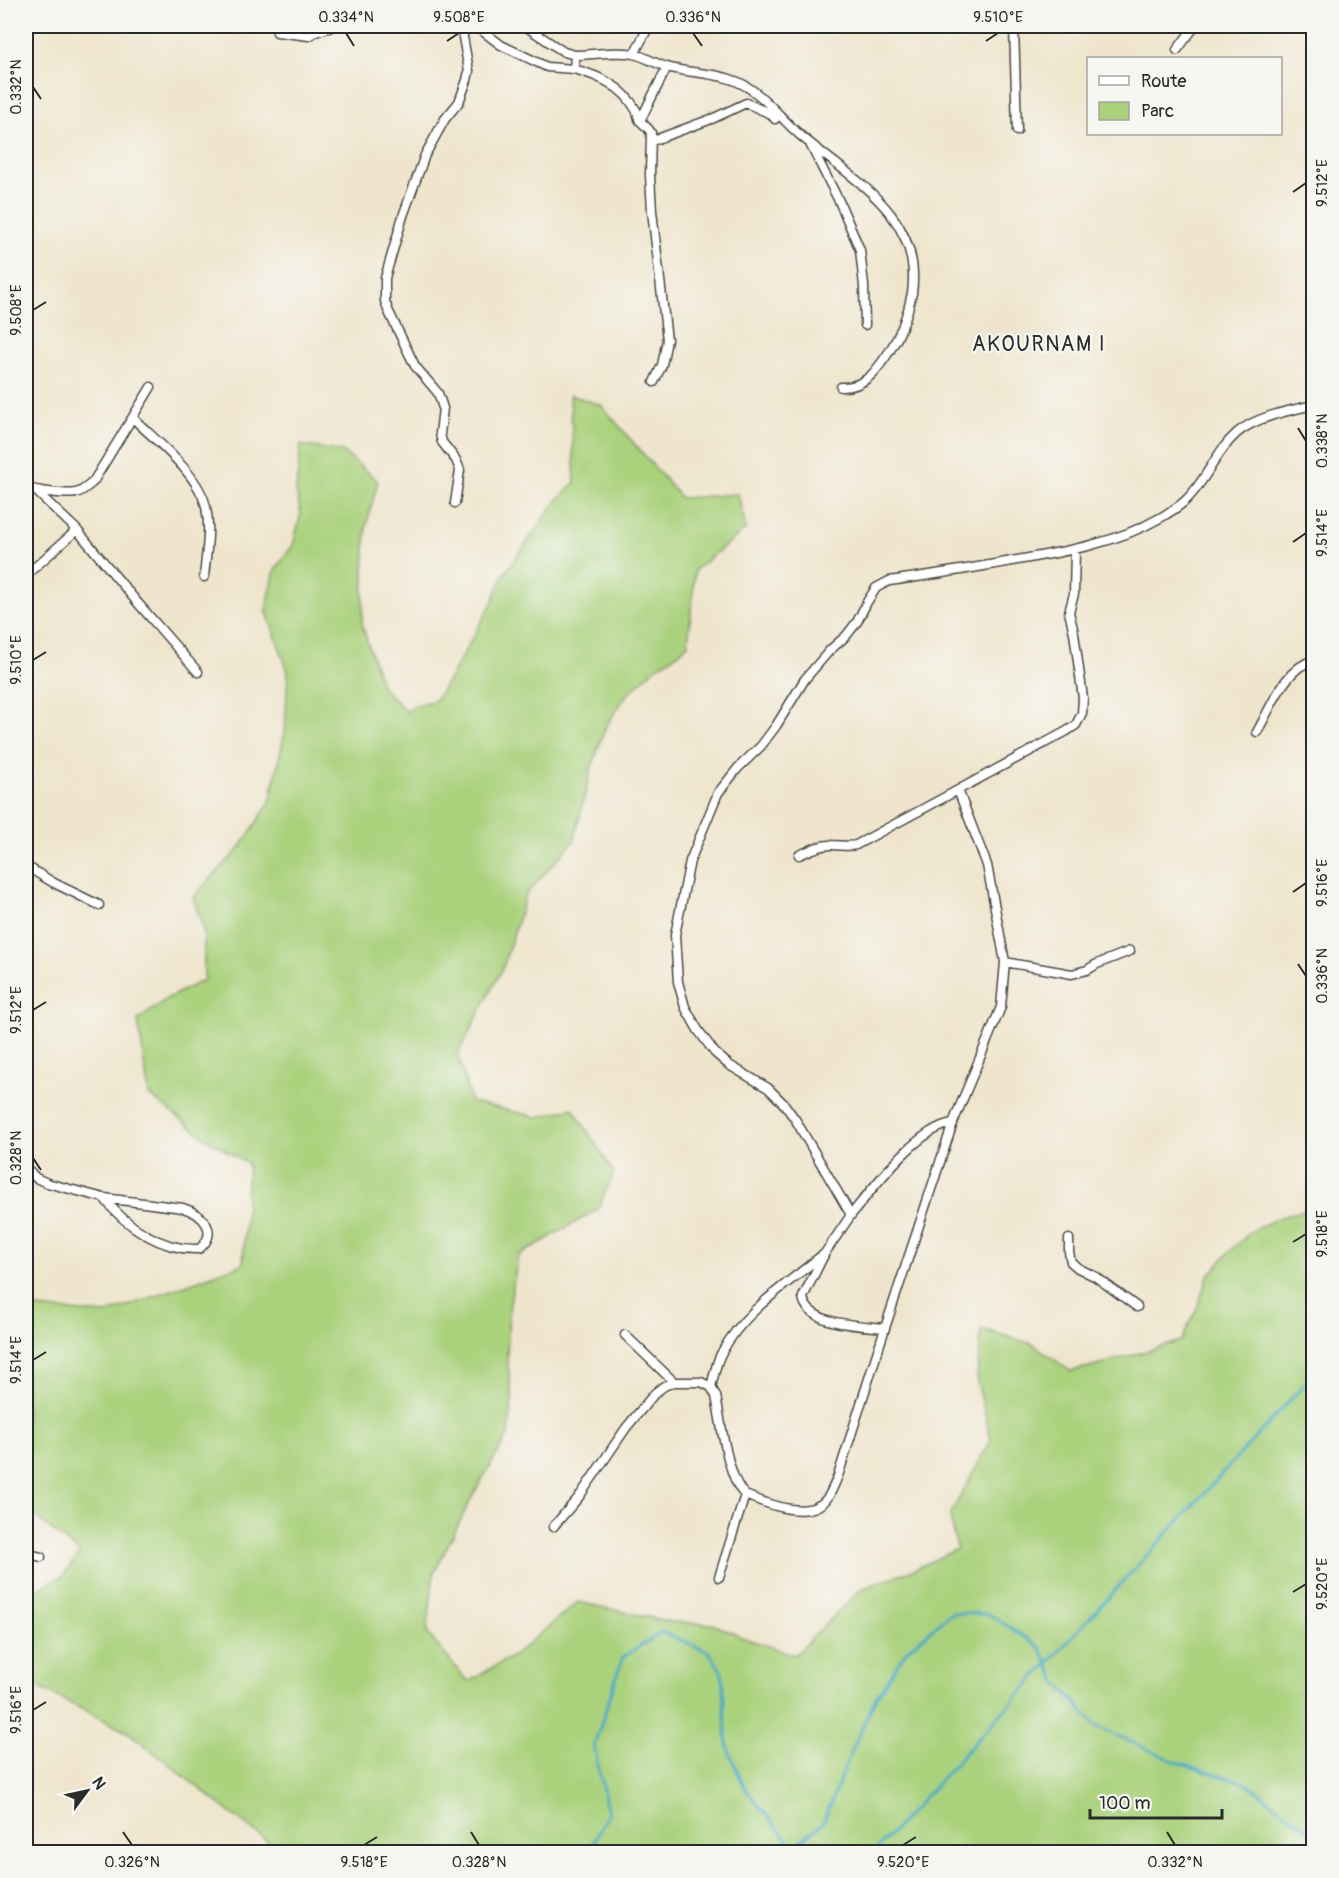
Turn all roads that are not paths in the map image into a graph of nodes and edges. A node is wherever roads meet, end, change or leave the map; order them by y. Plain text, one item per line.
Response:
1 (334, 26) edge
2 (463, 26) edge
3 (476, 26) edge
4 (525, 26) edge
5 (649, 26) edge
6 (1014, 26) edge
7 (1196, 26) edge
8 (277, 32) dead end
9 (1177, 50) dead end
10 (634, 54) junction
11 (575, 56) junction
12 (668, 67) junction
13 (574, 69) junction
14 (753, 91) junction
15 (746, 103) junction
16 (640, 121) junction
17 (1017, 131) dead end
18 (800, 135) junction
19 (652, 141) junction
20 (809, 142) junction
21 (865, 325) dead end
22 (654, 382) dead end
23 (151, 387) dead end
24 (841, 387) dead end
25 (1314, 405) edge
26 (133, 418) junction
27 (26, 487) edge
28 (36, 491) junction
29 (455, 503) dead end
30 (77, 531) junction
31 (1075, 549) junction
32 (26, 575) edge
33 (204, 577) dead end
34 (1314, 660) edge
35 (198, 672) dead end
36 (1257, 732) dead end
37 (958, 790) junction
38 (799, 855) dead end
39 (26, 866) edge
40 (99, 905) dead end
41 (1130, 951) dead end
42 (1005, 962) junction
43 (953, 1123) junction
44 (26, 1168) edge
45 (104, 1198) junction
46 (851, 1215) junction
47 (1069, 1239) dead end
48 (825, 1253) junction
49 (1137, 1307) dead end
50 (885, 1328) junction
51 (625, 1335) dead end
52 (674, 1382) junction
53 (711, 1387) junction
54 (745, 1495) junction
55 (553, 1527) dead end
56 (26, 1553) edge
57 (41, 1557) dead end
58 (719, 1577) dead end

1 - 8 street
2 - 29 street
3 - 13 street
4 - 11 street
5 - 10 street
6 - 17 street
7 - 9 street
10 - 11 street
10 - 12 street
11 - 13 street
12 - 14 street
12 - 16 street
13 - 16 street
14 - 15 street
14 - 18 street
15 - 18 street
15 - 19 street
16 - 19 street
18 - 20 street
19 - 22 street
20 - 21 street
20 - 24 street
23 - 26 street
25 - 31 street
26 - 28 street
26 - 33 street
27 - 28 street
28 - 30 street
30 - 32 street
30 - 35 street
31 - 37 street
31 - 46 street
34 - 36 street
37 - 38 street
37 - 42 street
39 - 40 street
41 - 42 street
42 - 43 street
43 - 46 street
43 - 50 street
44 - 45 street
45 - 45 street
46 - 48 street
47 - 49 street
48 - 50 street
48 - 53 street
50 - 54 street
51 - 52 street
52 - 53 street
52 - 55 street
53 - 54 street
54 - 58 street
56 - 57 street

